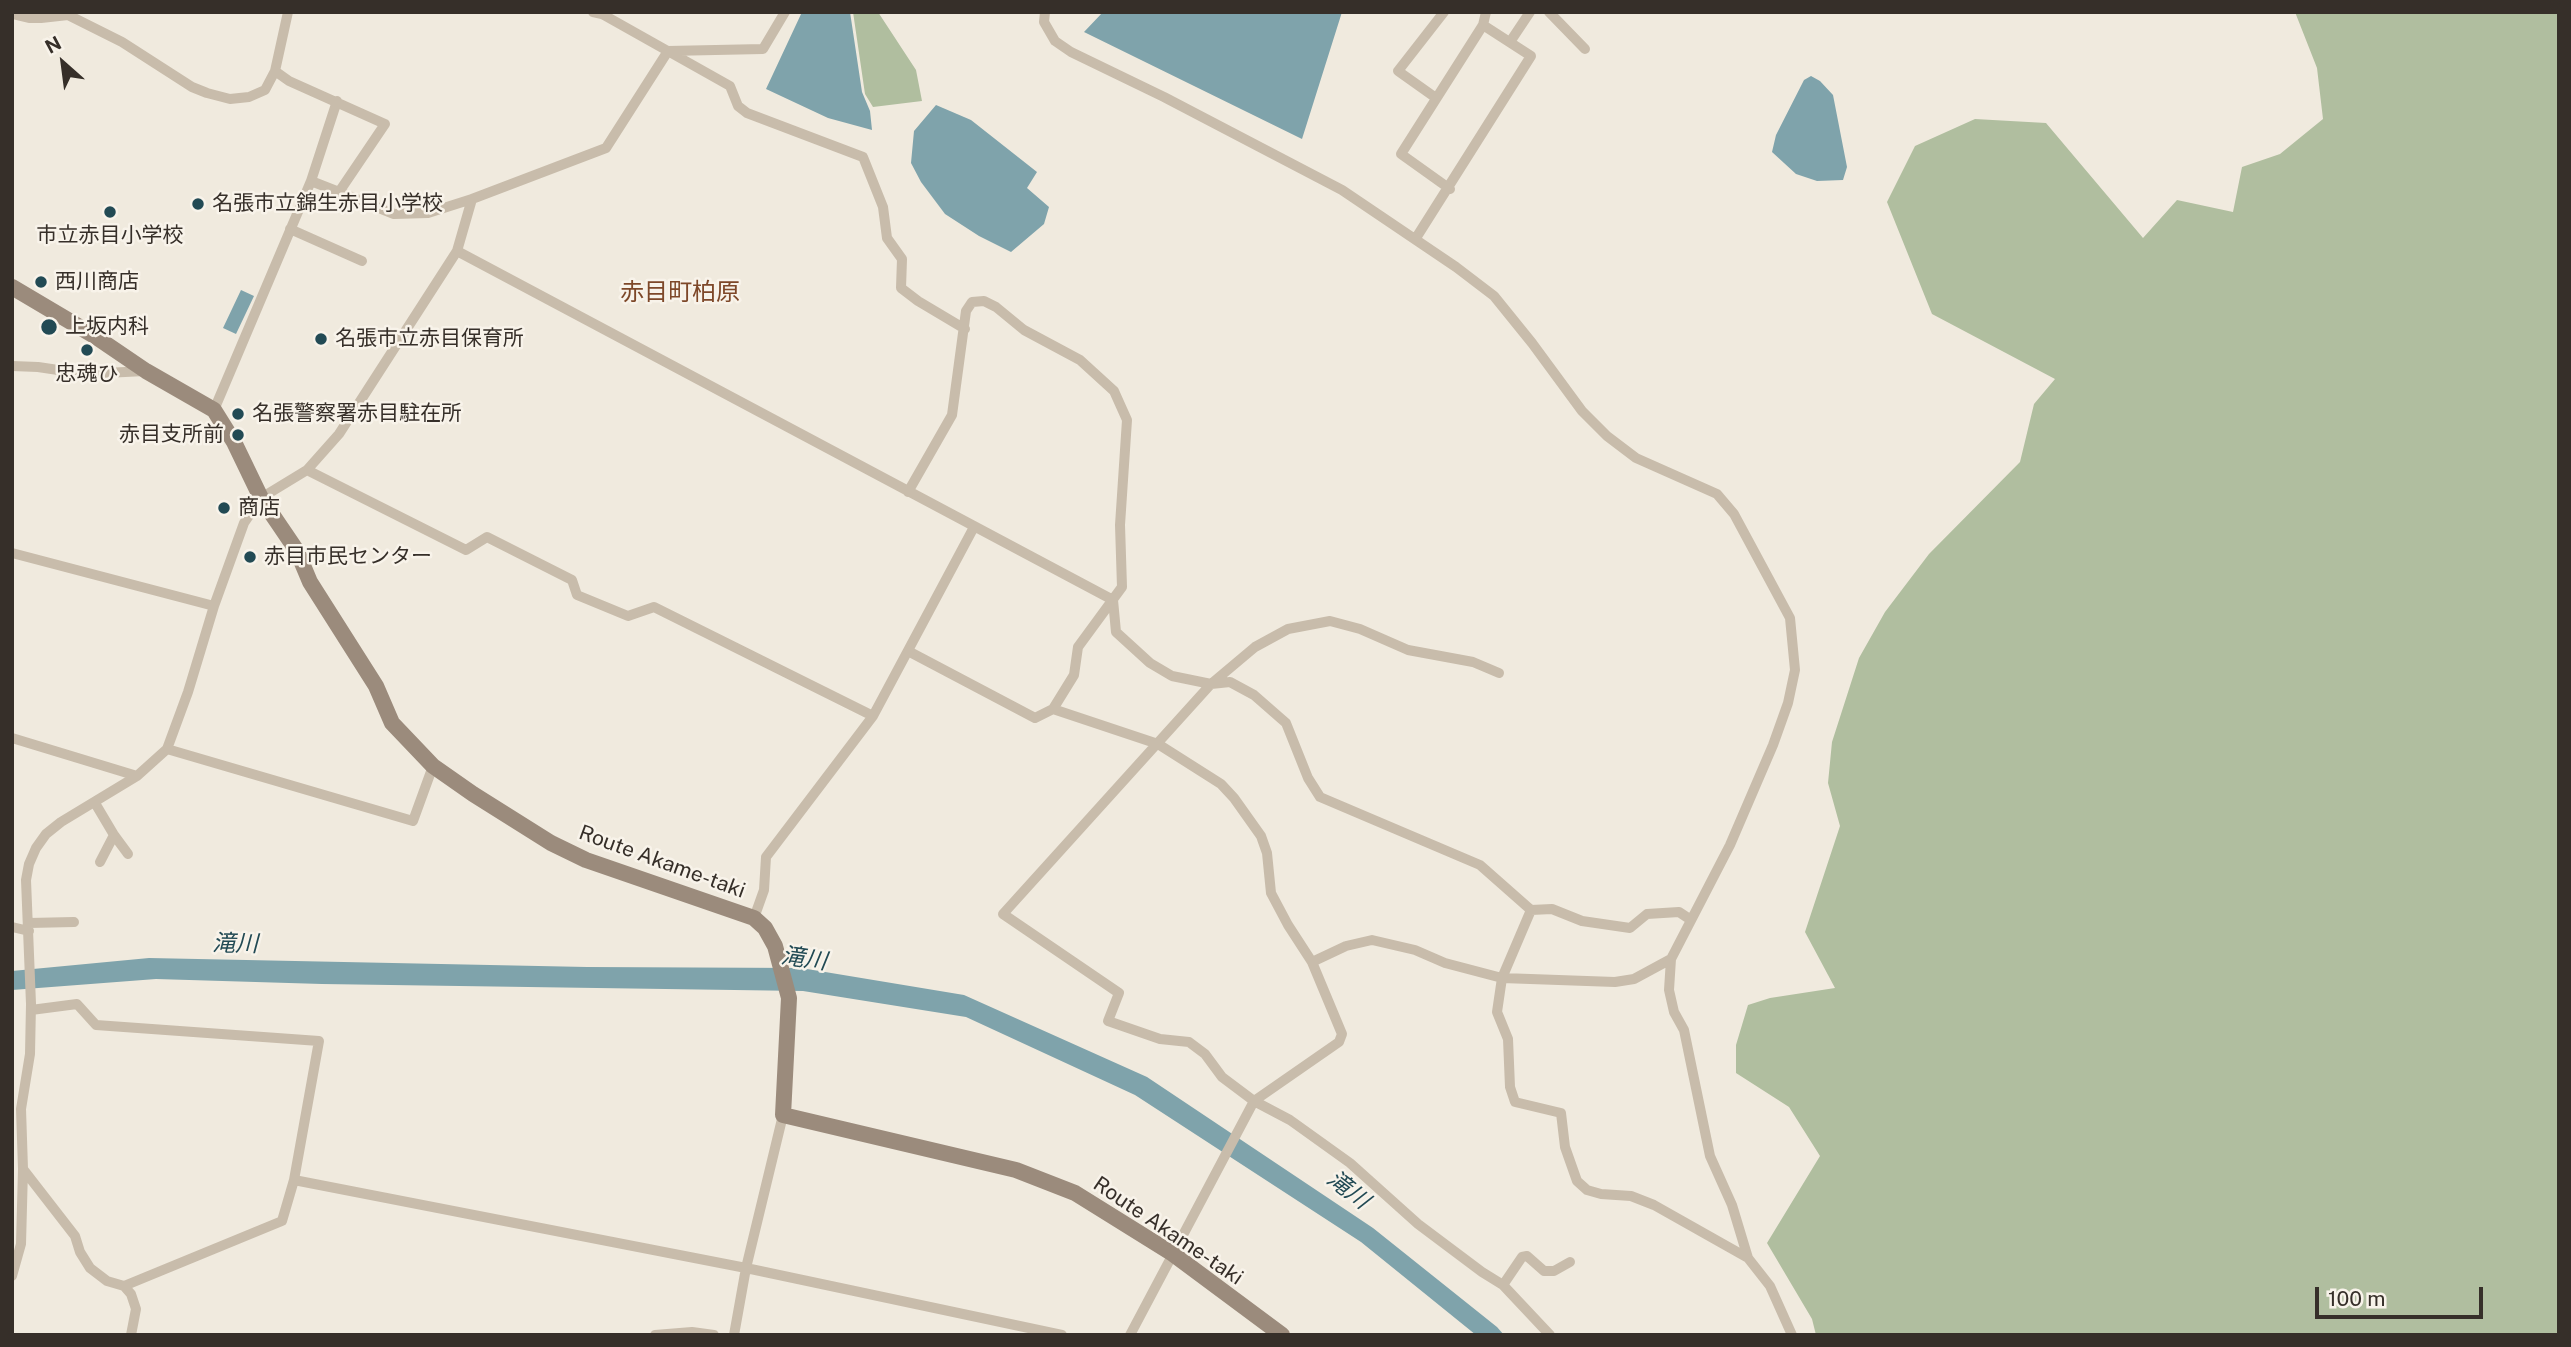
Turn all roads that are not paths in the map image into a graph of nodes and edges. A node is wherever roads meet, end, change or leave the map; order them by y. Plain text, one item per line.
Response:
1 (288, 12) edge
2 (593, 12) edge
3 (785, 12) edge
4 (1045, 12) edge
5 (1444, 12) edge
6 (1530, 12) edge
7 (1549, 12) edge
8 (12, 14) edge
9 (68, 14) edge
10 (1482, 17) edge
11 (1510, 42) junction
12 (1585, 49) dead end
13 (668, 51) junction
14 (275, 71) junction
15 (1436, 99) junction
16 (337, 101) junction
17 (311, 181) junction
18 (1450, 189) junction
19 (339, 192) junction
20 (472, 200) junction
21 (290, 229) junction
22 (1416, 239) junction
23 (457, 251) junction
24 (362, 261) dead end
25 (12, 287) edge
26 (965, 329) junction
27 (12, 366) edge
28 (146, 371) junction
29 (214, 410) junction
30 (307, 470) junction
31 (908, 492) junction
32 (261, 498) junction
33 (974, 527) junction
34 (12, 553) edge
35 (1113, 600) junction
36 (214, 606) junction
37 (908, 651) junction
38 (1499, 673) dead end
39 (1211, 684) junction
40 (1054, 709) junction
41 (873, 716) junction
42 (12, 738) edge
43 (1158, 744) junction
44 (167, 749) junction
45 (433, 766) junction
46 (136, 776) junction
47 (94, 803) junction
48 (114, 835) junction
49 (128, 854) dead end
50 (100, 862) dead end
51 (1531, 910) junction
52 (754, 918) junction
53 (1691, 920) junction
54 (74, 922) dead end
55 (12, 926) edge
56 (29, 927) junction
57 (1671, 959) junction
58 (1312, 962) junction
59 (1502, 978) junction
60 (31, 1007) junction
61 (1254, 1101) junction
62 (17, 1109) edge
63 (783, 1115) junction
64 (23, 1169) junction
65 (293, 1180) junction
66 (1172, 1254) junction
67 (1748, 1258) junction
68 (1570, 1262) dead end
69 (746, 1268) junction
70 (12, 1276) edge
71 (1503, 1285) junction
72 (124, 1286) junction
73 (131, 1335) edge
74 (655, 1335) edge
75 (714, 1335) edge
76 (734, 1335) edge
77 (1062, 1335) edge
78 (1130, 1335) edge
79 (1282, 1335) edge
80 (1550, 1335) edge
81 (1792, 1335) edge

1 - 14 street
2 - 13 street
3 - 13 street
4 - 22 street
5 - 15 street
6 - 11 street
7 - 12 street
8 - 9 street
9 - 14 street
10 - 11 street
10 - 15 street
11 - 18 street
13 - 20 street
13 - 26 street
14 - 16 street
15 - 18 street
16 - 17 street
16 - 19 street
17 - 19 street
17 - 21 street
18 - 22 street
19 - 20 street
20 - 23 street
21 - 24 street
21 - 29 street
22 - 53 street
23 - 30 street
23 - 31 street
25 - 28 main road, Route Akame-taki
26 - 31 street
26 - 35 street
27 - 28 street
28 - 29 main road, Route Akame-taki
29 - 32 main road, Route Akame-taki
30 - 32 street
30 - 41 street
31 - 33 street
32 - 36 street
32 - 45 main road, Route Akame-taki
33 - 35 street
33 - 37 street
34 - 36 street
35 - 39 street
35 - 40 street
36 - 44 street
37 - 40 street
37 - 41 street
38 - 39 street
39 - 43 street
39 - 51 street
40 - 43 street
41 - 52 street
42 - 46 street
43 - 58 street
43 - 61 street
44 - 45 street
44 - 46 street
45 - 52 main road, Route Akame-taki
46 - 47 street
47 - 48 street
47 - 56 street
48 - 49 street
48 - 50 street
51 - 53 street
51 - 59 street
52 - 63 main road, Route Akame-taki
53 - 57 street
54 - 56 street
55 - 56 street
56 - 60 street
57 - 59 street
57 - 67 street
58 - 59 street
58 - 61 street
59 - 67 street
60 - 62 street
60 - 65 street
61 - 66 street
61 - 71 street
62 - 64 street
63 - 66 main road, Route Akame-taki
63 - 69 street
64 - 70 street
64 - 72 street
65 - 69 street
65 - 72 street
66 - 78 street
66 - 79 main road, Route Akame-taki
67 - 81 street
68 - 71 street
69 - 76 street
69 - 77 street
71 - 80 street
72 - 73 street
74 - 75 street

